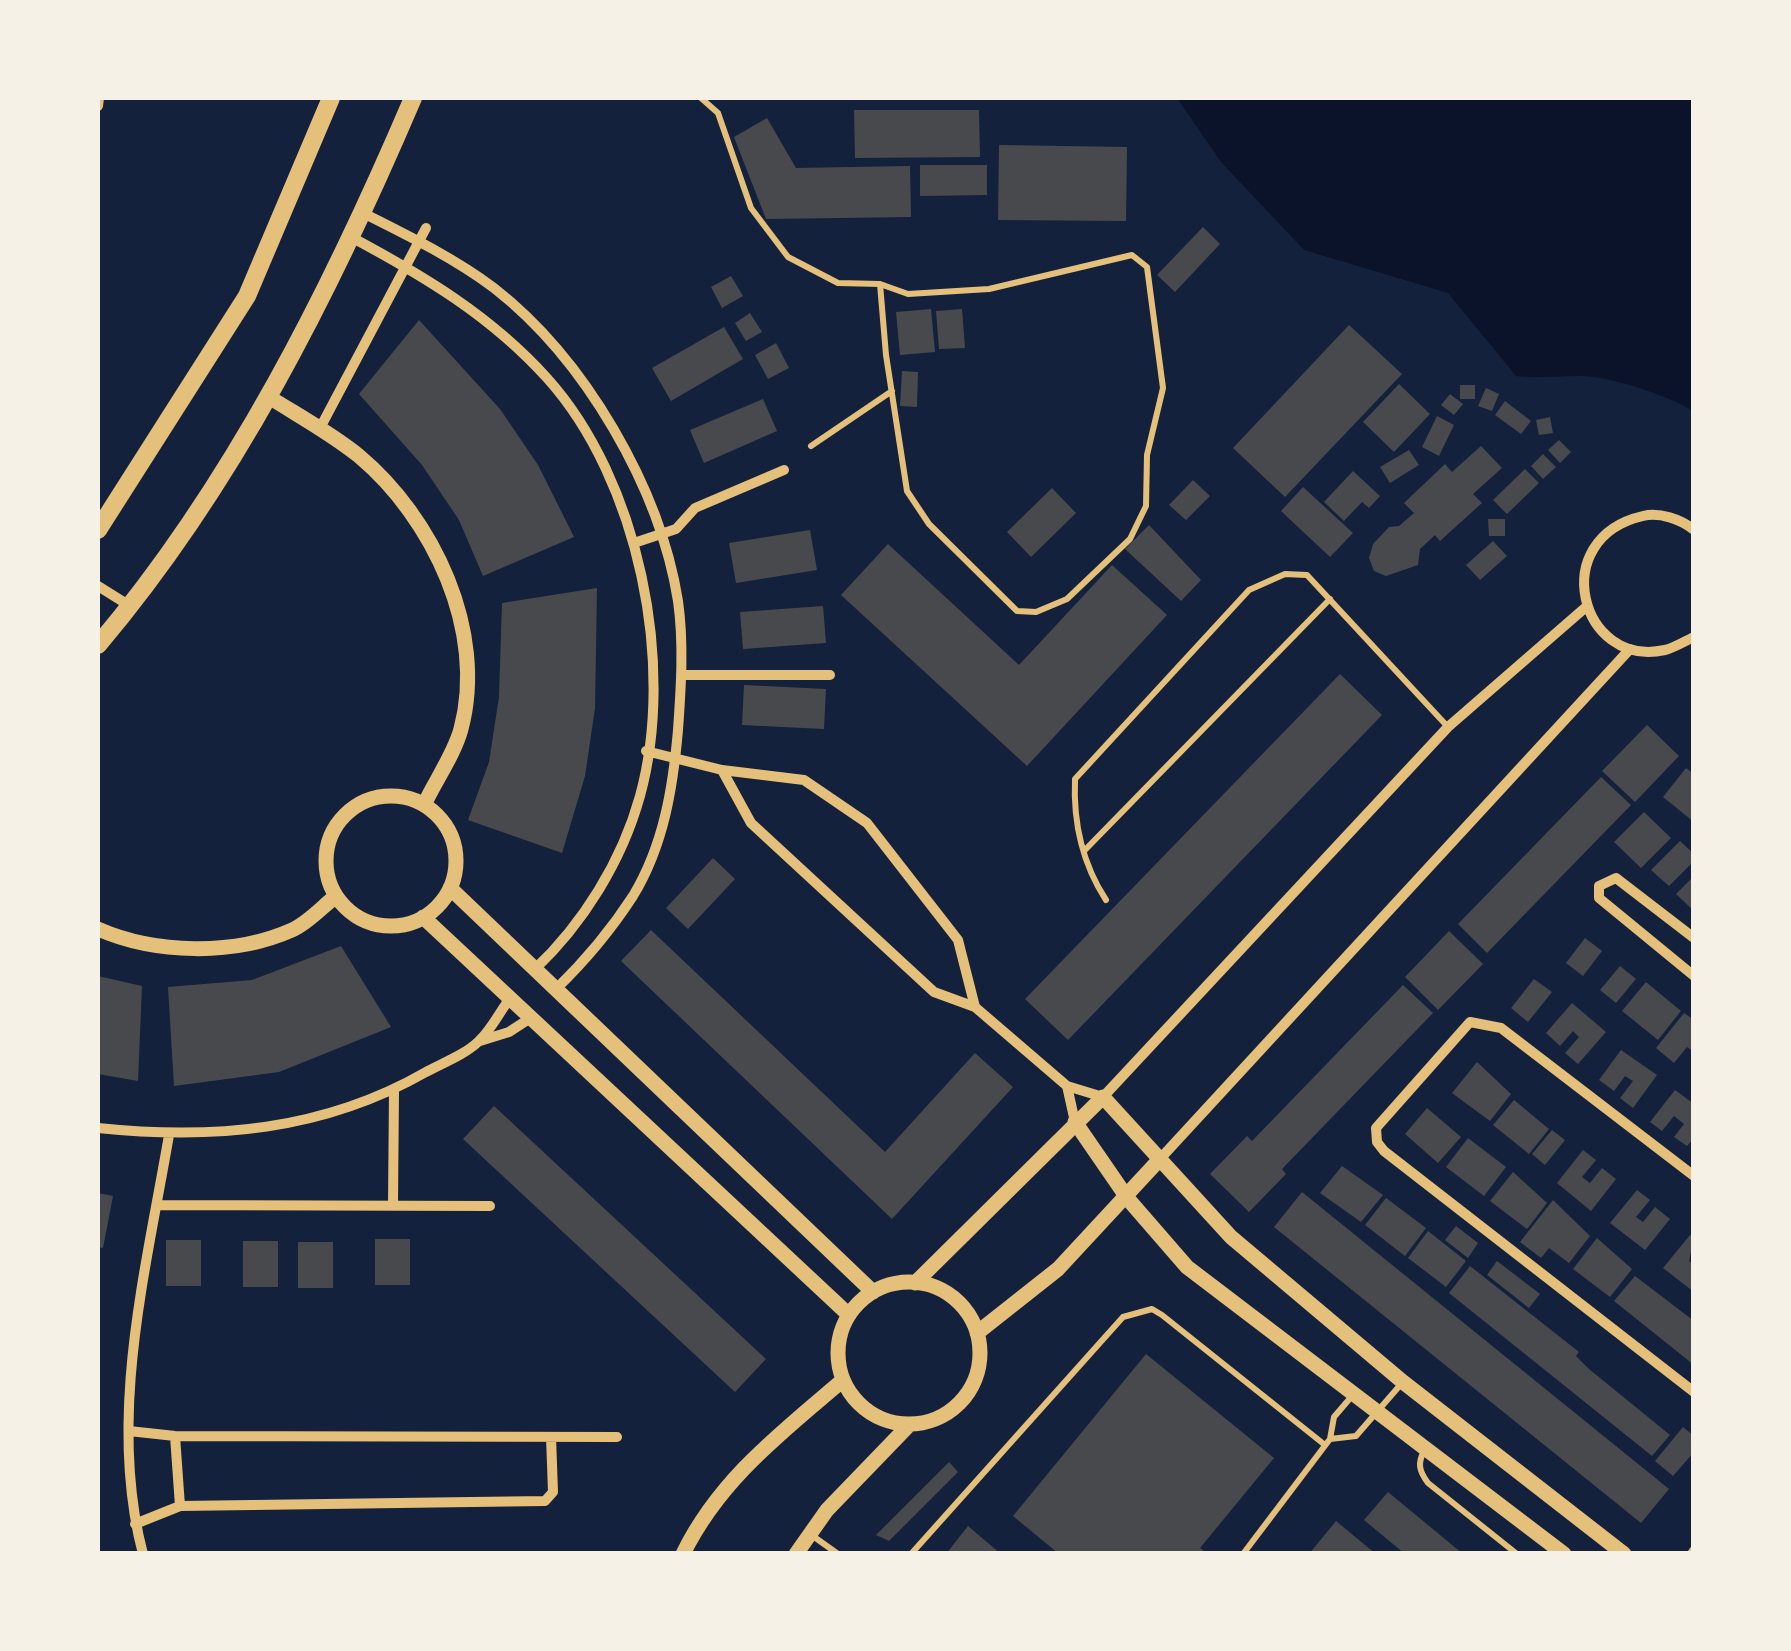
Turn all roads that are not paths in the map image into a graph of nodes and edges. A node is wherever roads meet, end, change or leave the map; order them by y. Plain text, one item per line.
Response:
1 (99, 98) edge
2 (331, 98) edge
3 (413, 98) edge
4 (702, 98) edge
5 (98, 106) edge
6 (362, 213) junction
7 (426, 228) dead end
8 (351, 236) junction
9 (420, 242) junction
10 (407, 267) junction
11 (880, 284) junction
12 (892, 391) junction
13 (269, 397) junction
14 (320, 430) junction
15 (811, 446) dead end
16 (784, 470) dead end
17 (98, 530) edge
18 (1694, 530) edge
19 (663, 533) junction
20 (634, 544) junction
21 (98, 586) edge
22 (1330, 599) junction
23 (130, 606) junction
24 (1586, 607) junction
25 (1694, 637) edge
26 (98, 644) edge
27 (1630, 649) junction
28 (682, 675) junction
29 (830, 675) dead end
30 (1448, 727) junction
31 (646, 751) junction
32 (676, 757) junction
33 (722, 770) junction
34 (424, 805) junction
35 (1083, 852) junction
36 (450, 888) junction
37 (336, 896) junction
38 (1106, 900) dead end
39 (423, 917) junction
40 (98, 930) edge
41 (1694, 938) edge
42 (534, 970) junction
43 (1694, 976) edge
44 (556, 989) junction
45 (512, 998) junction
46 (975, 1008) junction
47 (533, 1016) junction
48 (480, 1041) junction
49 (1068, 1086) junction
50 (394, 1090) junction
51 (1103, 1097) junction
52 (1075, 1122) junction
53 (98, 1128) edge
54 (169, 1135) junction
55 (1159, 1160) junction
56 (1694, 1176) edge
57 (1128, 1199) junction
58 (392, 1202) junction
59 (157, 1205) junction
60 (490, 1206) dead end
61 (915, 1283) junction
62 (873, 1292) junction
63 (849, 1315) junction
64 (977, 1333) junction
65 (843, 1380) junction
66 (1403, 1382) junction
67 (1355, 1392) junction
68 (1694, 1392) edge
69 (1381, 1410) junction
70 (910, 1424) junction
71 (129, 1431) junction
72 (175, 1436) junction
73 (551, 1438) junction
74 (617, 1438) dead end
75 (1327, 1442) junction
76 (1426, 1448) junction
77 (180, 1506) junction
78 (135, 1524) junction
79 (810, 1534) junction
80 (801, 1552) edge
81 (143, 1554) edge
82 (683, 1554) edge
83 (838, 1554) edge
84 (910, 1554) edge
85 (1242, 1554) edge
86 (1516, 1554) edge
87 (1564, 1554) edge
88 (1624, 1554) edge

1 - 5 street
2 - 17 main road
3 - 6 main road
4 - 11 lane
6 - 8 main road
6 - 9 street
7 - 9 street
8 - 10 street
8 - 13 main road
9 - 10 street
9 - 19 street
10 - 14 street
10 - 20 street
11 - 12 lane
11 - 12 lane
12 - 15 lane
13 - 14 street
13 - 23 main road
14 - 34 street
16 - 19 street
18 - 24 street
19 - 20 street
19 - 28 street
20 - 31 street
21 - 23 street
22 - 30 lane
22 - 35 lane
22 - 35 lane
23 - 26 main road
24 - 27 street
24 - 30 street
25 - 27 street
27 - 55 street
28 - 29 street
28 - 32 street
30 - 51 street
31 - 32 street
31 - 42 street
32 - 33 street
32 - 44 street
33 - 46 street
33 - 46 street
34 - 36 street
34 - 37 street
35 - 38 lane
36 - 39 street
36 - 42 street
37 - 39 street
37 - 40 street
39 - 45 street
41 - 43 street
42 - 44 street
44 - 62 street
45 - 47 street
45 - 48 street
46 - 49 street
47 - 48 street
47 - 63 street
48 - 50 street
49 - 51 street
49 - 52 street
50 - 54 street
50 - 58 street
51 - 52 street
51 - 55 street
52 - 57 street
52 - 61 street
53 - 54 street
54 - 59 street
55 - 57 street
55 - 66 street
56 - 68 street
57 - 64 street
57 - 67 street
58 - 59 street
58 - 60 street
59 - 71 street
61 - 62 street
61 - 64 street
62 - 63 street
63 - 65 street
64 - 70 street
65 - 70 street
65 - 82 street
66 - 69 lane
66 - 88 street
67 - 69 street
67 - 75 lane
69 - 75 lane
69 - 76 street
70 - 79 street
71 - 72 street
71 - 78 street
72 - 73 street
72 - 77 street
73 - 74 street
73 - 77 street
75 - 84 lane
75 - 85 lane
76 - 86 lane
76 - 87 street
77 - 78 street
78 - 81 street
79 - 80 street
79 - 83 lane

